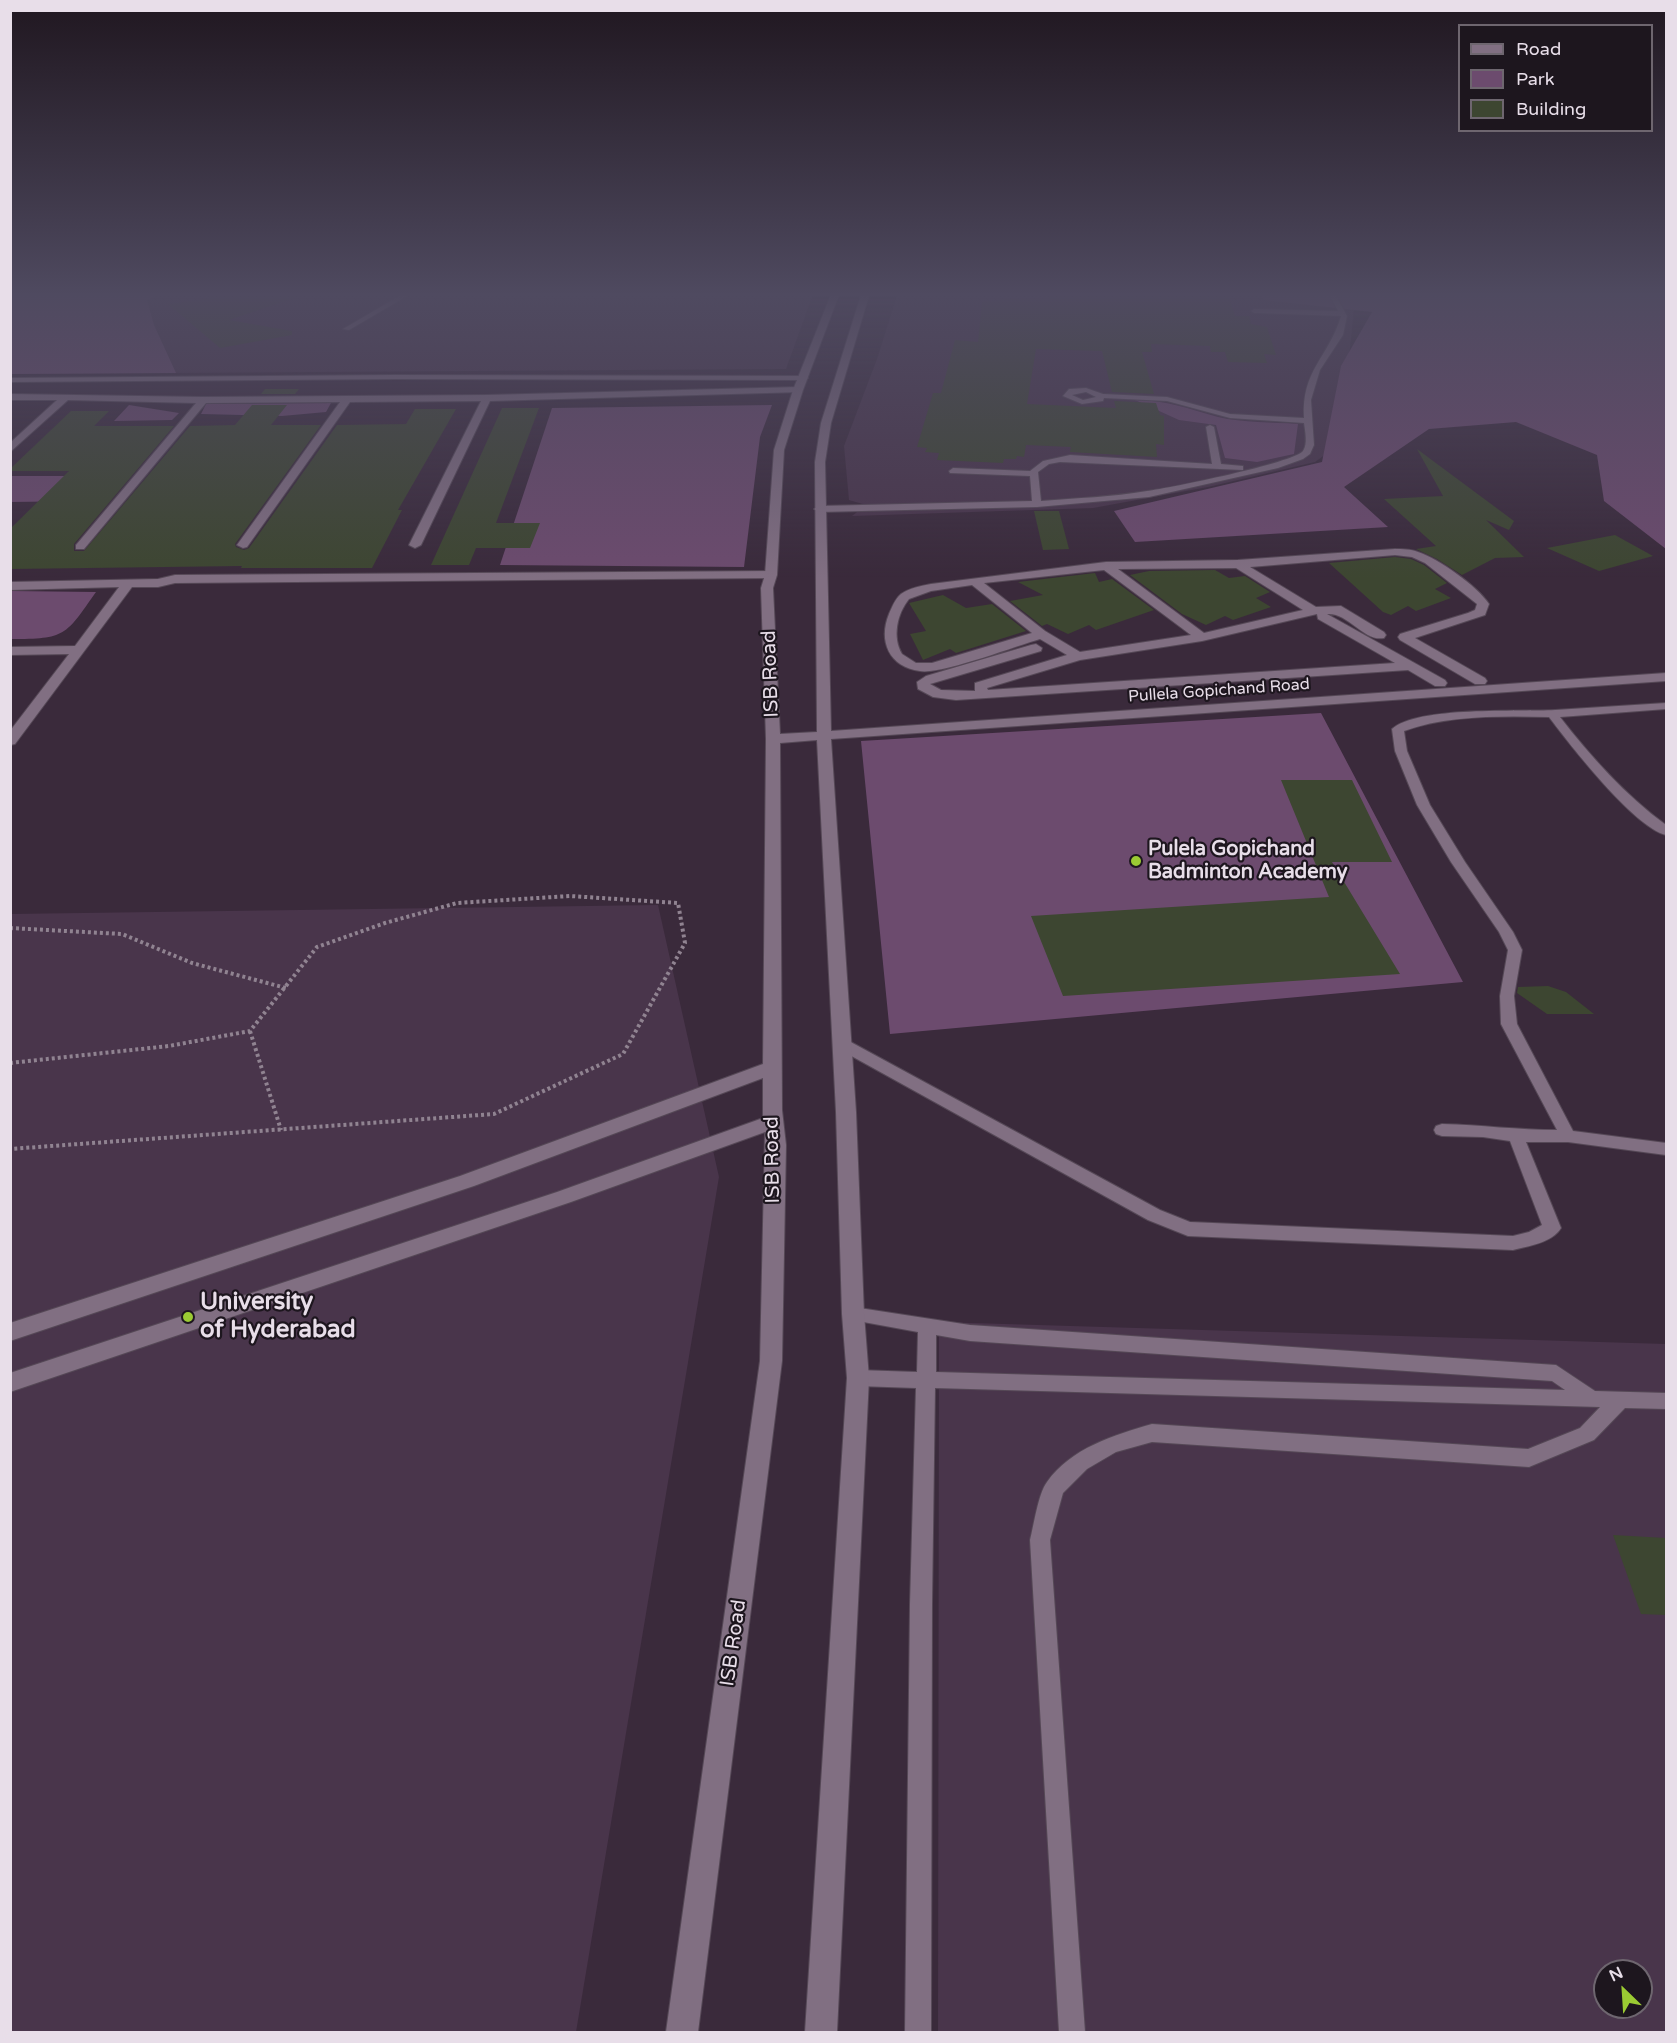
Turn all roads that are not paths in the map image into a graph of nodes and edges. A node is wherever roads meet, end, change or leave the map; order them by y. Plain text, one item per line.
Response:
1 (747, 387) edge
2 (837, 387) edge
3 (1311, 387) edge
4 (799, 389) junction
5 (1101, 396) dead end
6 (10, 397) edge
7 (66, 397) junction
8 (487, 398) junction
9 (346, 399) junction
10 (203, 400) junction
11 (1307, 421) junction
12 (1210, 427) dead end
13 (10, 449) edge
14 (1217, 466) junction
15 (1258, 470) junction
16 (953, 471) dead end
17 (1034, 474) junction
18 (1037, 504) junction
19 (819, 509) junction
20 (243, 545) dead end
21 (415, 545) dead end
22 (80, 547) dead end
23 (1238, 564) junction
24 (1106, 566) junction
25 (974, 581) junction
26 (128, 584) junction
27 (158, 584) junction
28 (765, 584) junction
29 (10, 586) edge
30 (736, 588) dead end
31 (1318, 613) junction
32 (1041, 634) junction
33 (1202, 637) junction
34 (1404, 637) junction
35 (1390, 641) junction
36 (1374, 645) junction
37 (1036, 648) dead end
38 (80, 650) junction
39 (10, 651) edge
40 (1078, 656) junction
41 (1410, 666) junction
42 (1666, 671) edge
43 (1666, 678) edge
44 (1480, 681) junction
45 (1459, 682) junction
46 (1440, 683) junction
47 (1499, 683) junction
48 (982, 694) junction
49 (1270, 699) junction
50 (1666, 706) edge
51 (1552, 714) junction
52 (825, 729) junction
53 (773, 733) junction
54 (10, 741) edge
55 (1666, 831) edge
56 (842, 1044) junction
57 (772, 1068) junction
58 (773, 1122) junction
59 (1442, 1130) dead end
60 (1516, 1136) junction
61 (1568, 1136) junction
62 (1666, 1149) edge
63 (853, 1314) junction
64 (927, 1328) junction
65 (10, 1332) edge
66 (858, 1378) junction
67 (925, 1380) junction
68 (10, 1383) edge
69 (1590, 1398) junction
70 (1621, 1399) junction
71 (1666, 1401) edge
72 (682, 2032) edge
73 (821, 2032) edge
74 (918, 2032) edge
75 (1072, 2032) edge

1 - 4 lane
2 - 19 street
3 - 11 lane
4 - 8 street
4 - 28 street, ISB Road
5 - 11 lane
6 - 7 street
7 - 10 street
7 - 13 street
8 - 9 street
8 - 21 street
9 - 10 street
9 - 20 street
10 - 22 street
11 - 15 lane
12 - 14 lane
14 - 15 lane
14 - 17 lane
15 - 18 lane
16 - 17 lane
17 - 18 lane
18 - 19 lane
19 - 52 street
23 - 24 street
23 - 31 street
23 - 34 street
24 - 25 street
24 - 33 street
25 - 32 street
25 - 32 street
26 - 27 street
26 - 29 street
26 - 38 street
27 - 28 street
27 - 30 street
28 - 53 street, ISB Road
31 - 33 street
31 - 35 street
31 - 36 street
32 - 40 street
33 - 40 street
34 - 35 street
34 - 44 street
35 - 36 street
35 - 45 street
36 - 41 street
37 - 48 street
38 - 39 street
38 - 54 street
40 - 48 street
41 - 46 street
41 - 48 street
42 - 47 street, Pullela Gopichand Road
43 - 47 street, Pullela Gopichand Road
44 - 45 street, Pullela Gopichand Road
44 - 47 street, Pullela Gopichand Road
45 - 46 street, Pullela Gopichand Road
46 - 49 street, Pullela Gopichand Road
47 - 49 street, Pullela Gopichand Road
49 - 52 street, Pullela Gopichand Road
50 - 51 lane
51 - 55 lane
51 - 61 lane
52 - 53 street, Pullela Gopichand Road
52 - 56 street
53 - 57 street, ISB Road
56 - 60 lane
56 - 63 street
57 - 58 street, ISB Road
57 - 65 street
58 - 68 street
58 - 72 street, ISB Road
59 - 60 lane
60 - 61 lane
61 - 62 lane
63 - 64 lane
63 - 66 street
64 - 67 lane
64 - 69 lane
66 - 67 lane
66 - 73 street
67 - 69 lane
67 - 74 lane
69 - 70 lane
70 - 71 lane
70 - 75 lane

